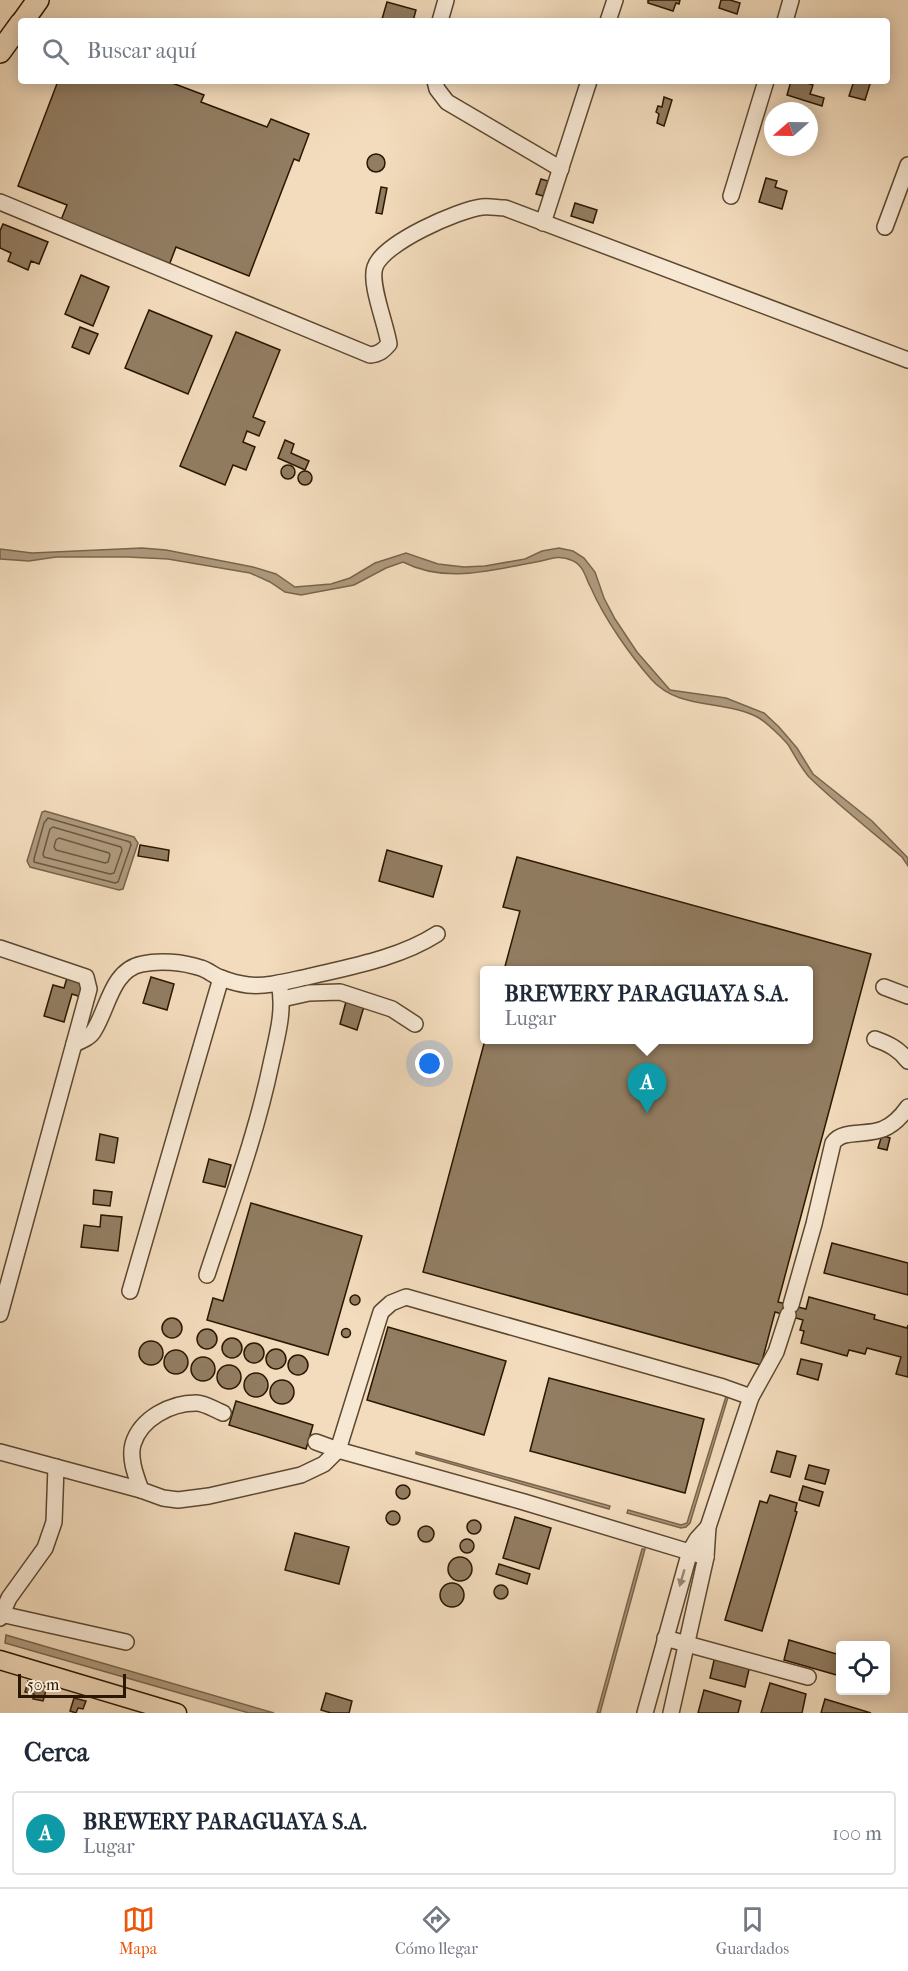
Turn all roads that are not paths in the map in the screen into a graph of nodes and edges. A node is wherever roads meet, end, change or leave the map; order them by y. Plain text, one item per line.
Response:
1 (37, 0) edge
2 (446, 0) edge
3 (615, 0) edge
4 (791, 0) edge
5 (25, 18) edge
6 (441, 18) edge
7 (609, 18) edge
8 (786, 18) edge
9 (18, 27) edge
10 (0, 52) edge
11 (436, 84) edge
12 (588, 84) edge
13 (765, 84) edge
14 (908, 165) edge
15 (561, 169) junction
16 (731, 196) dead end
17 (0, 202) edge
18 (543, 222) junction
19 (885, 227) dead end
20 (908, 360) edge
21 (437, 934) dead end
22 (0, 948) edge
23 (221, 978) junction
24 (279, 983) junction
25 (884, 987) dead end
26 (908, 996) edge
27 (282, 999) junction
28 (415, 1024) dead end
29 (875, 1039) dead end
30 (74, 1044) junction
31 (908, 1061) edge
32 (908, 1107) edge
33 (207, 1275) dead end
34 (130, 1291) dead end
35 (0, 1314) edge
36 (751, 1397) junction
37 (222, 1413) dead end
38 (316, 1442) dead end
39 (338, 1450) junction
40 (0, 1452) edge
41 (56, 1467) junction
42 (141, 1490) junction
43 (708, 1527) junction
44 (690, 1551) junction
45 (706, 1557) junction
46 (1, 1616) edge
47 (665, 1638) junction
48 (126, 1642) dead end
49 (688, 1644) junction
50 (0, 1660) edge
51 (808, 1677) dead end
52 (177, 1713) edge
53 (645, 1713) edge
54 (670, 1713) edge

1 - 5 highway
2 - 6 street
3 - 7 street
4 - 8 street
9 - 10 highway
11 - 15 street
12 - 15 street
13 - 16 street
14 - 19 street
15 - 18 street
17 - 18 street
18 - 20 street
21 - 24 street
22 - 30 street
23 - 24 street
23 - 30 street
23 - 34 street
24 - 27 street
25 - 26 street
27 - 28 street
27 - 33 street
29 - 31 street
30 - 35 street
32 - 36 street
36 - 39 street
36 - 43 street
37 - 42 street
38 - 39 street
39 - 42 street
39 - 44 street
40 - 41 street
41 - 42 street
41 - 46 street
43 - 44 street
43 - 45 street
44 - 45 street
44 -> 47 street
45 - 49 street
46 - 48 street
47 - 49 street
47 - 53 street
49 - 51 street
49 - 54 street
50 - 52 main road

